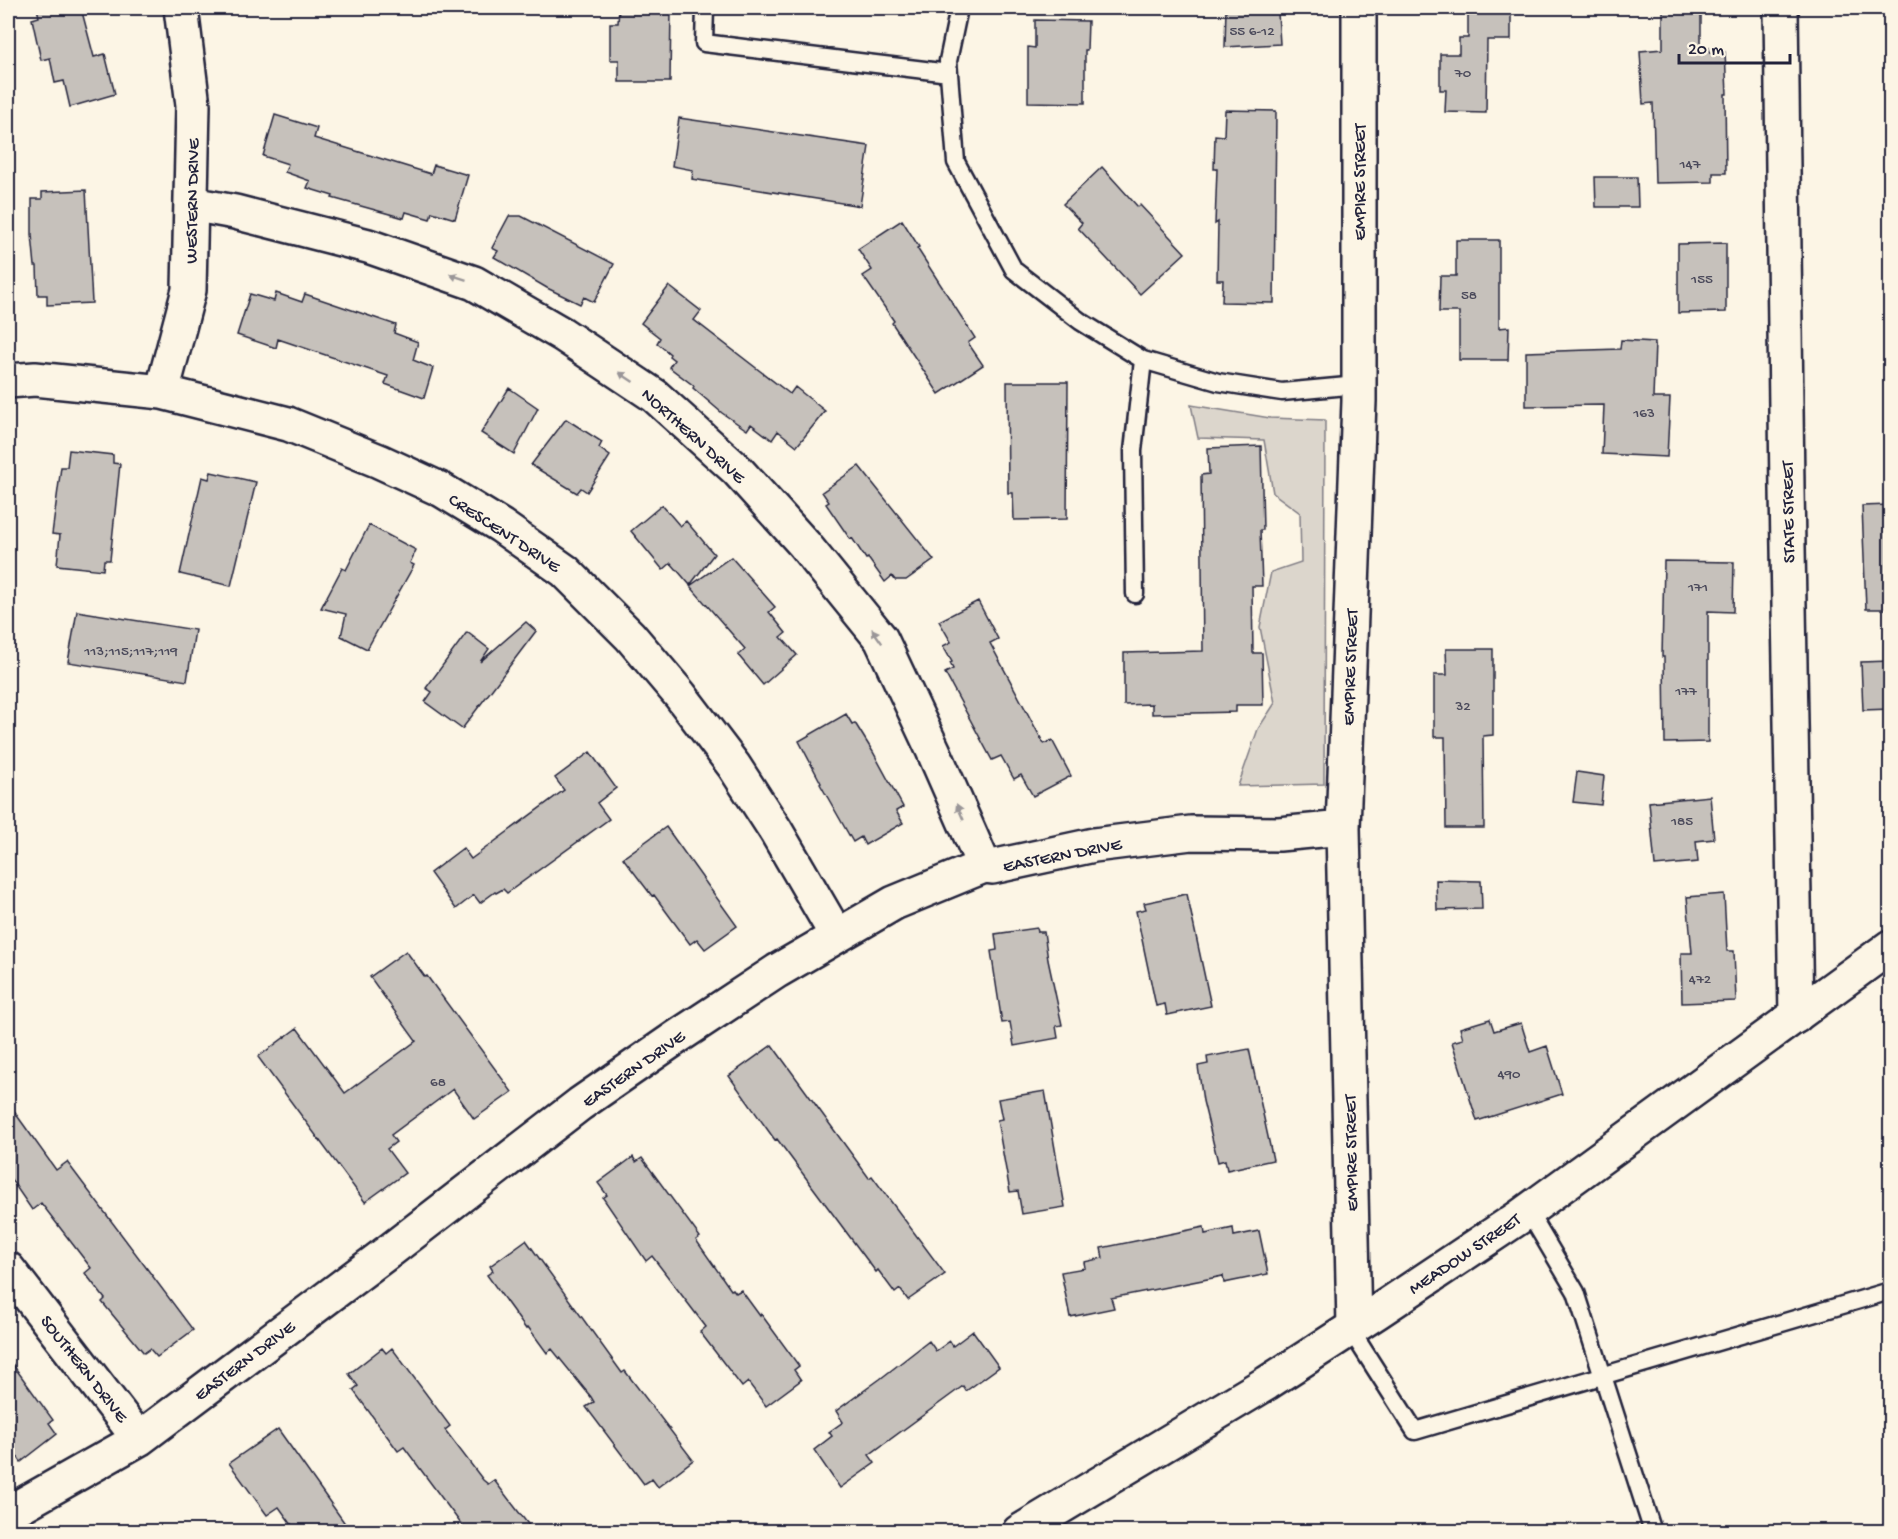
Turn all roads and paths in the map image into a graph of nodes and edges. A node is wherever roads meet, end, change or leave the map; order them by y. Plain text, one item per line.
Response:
1 (181, 8) edge
2 (705, 8) edge
3 (959, 8) edge
4 (1359, 8) edge
5 (1781, 8) edge
6 (949, 73) junction
7 (191, 204) junction
8 (1143, 360) junction
9 (8, 381) edge
10 (1358, 385) junction
11 (162, 392) junction
12 (1135, 594) dead end
13 (1343, 828) junction
14 (984, 866) junction
15 (837, 936) junction
16 (1890, 947) edge
17 (1796, 1016) junction
18 (1528, 1211) junction
19 (8, 1269) edge
20 (1890, 1291) edge
21 (1352, 1328) junction
22 (1604, 1376) junction
23 (140, 1439) junction
24 (8, 1513) edge
25 (1019, 1532) edge
26 (1653, 1532) edge

1 - 7 street, WESTERN DRIVE
2 - 6 lane
3 - 6 lane
4 - 10 street, EMPIRE STREET
5 - 17 street, STATE STREET
6 - 8 lane
7 - 11 street, WESTERN DRIVE
14 -> 7 street, NORTHERN DRIVE
8 - 10 lane
8 - 12 lane
9 - 11 street, CRESCENT DRIVE
10 - 13 street, EMPIRE STREET
11 - 15 street, CRESCENT DRIVE
13 - 14 street, EASTERN DRIVE
13 - 21 street, EMPIRE STREET
14 - 15 street, EASTERN DRIVE
15 - 23 street, EASTERN DRIVE
16 - 17 street, MEADOW STREET
17 - 18 street, MEADOW STREET
18 - 21 street, MEADOW STREET
18 - 22 lane
19 - 23 street, SOUTHERN DRIVE
20 - 22 lane
21 - 22 lane
21 - 25 street, MEADOW STREET
22 - 26 lane
23 - 24 street, EASTERN DRIVE

